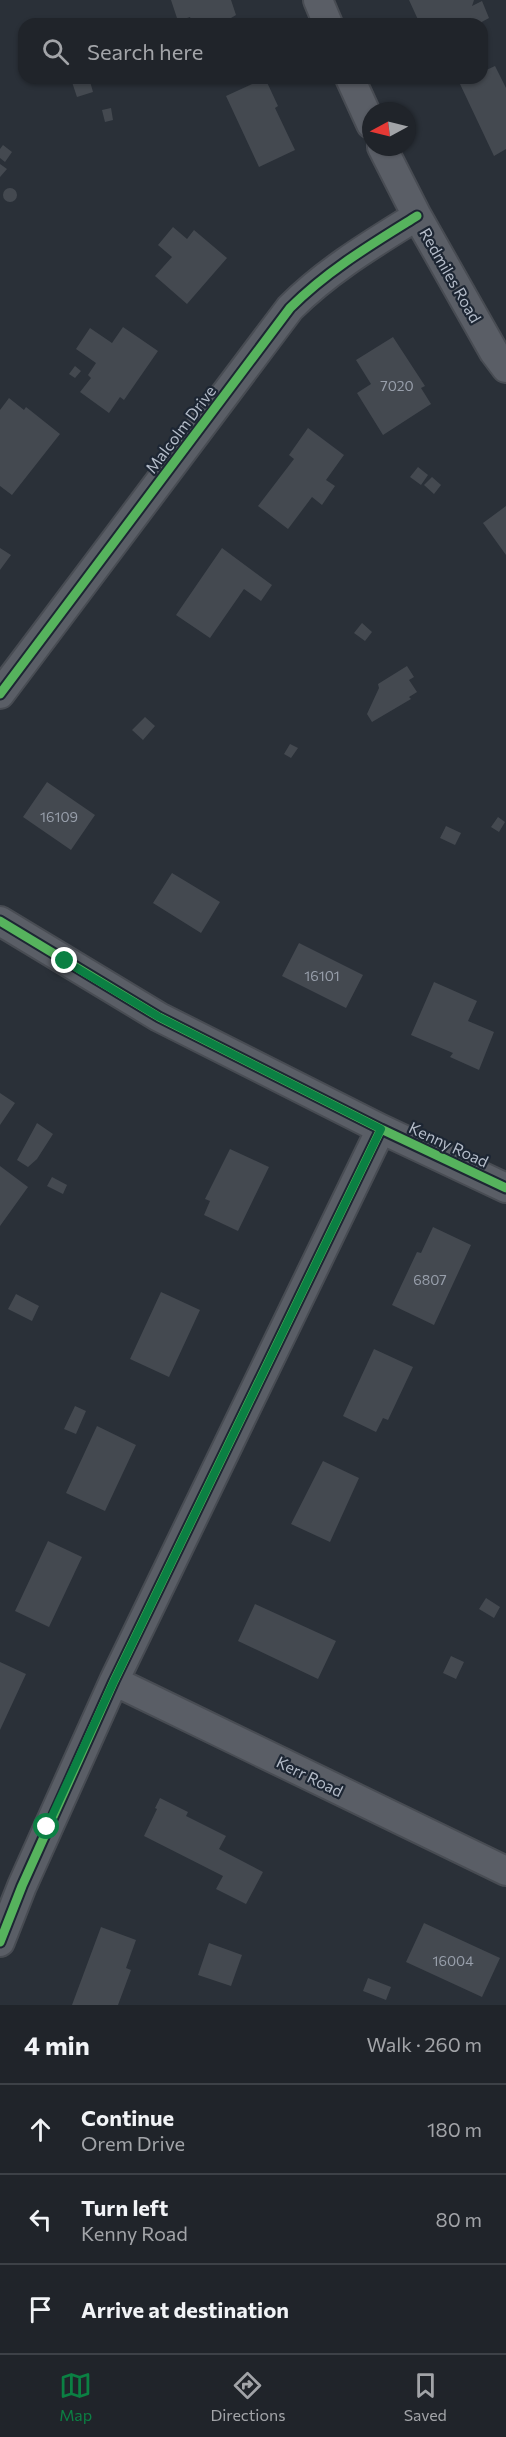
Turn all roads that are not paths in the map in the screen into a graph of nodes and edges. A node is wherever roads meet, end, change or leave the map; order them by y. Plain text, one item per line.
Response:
1 (318, 0) edge
2 (326, 18) edge
3 (353, 84) edge
4 (362, 104) edge
5 (387, 156) edge
6 (417, 216) junction
7 (506, 368) edge
8 (0, 694) edge
9 (0, 921) edge
10 (381, 1129) junction
11 (506, 1188) edge
12 (114, 1681) junction
13 (506, 1871) edge
14 (0, 1942) edge

1 - 2 street
3 - 4 street
5 - 6 street, Redmiles Road
6 - 7 street, Redmiles Road
6 - 8 street, Malcolm Drive
9 - 10 street, Kenny Road
10 - 11 street, Kenny Road
10 - 12 street
12 - 13 street, Kerr Road
12 - 14 street

